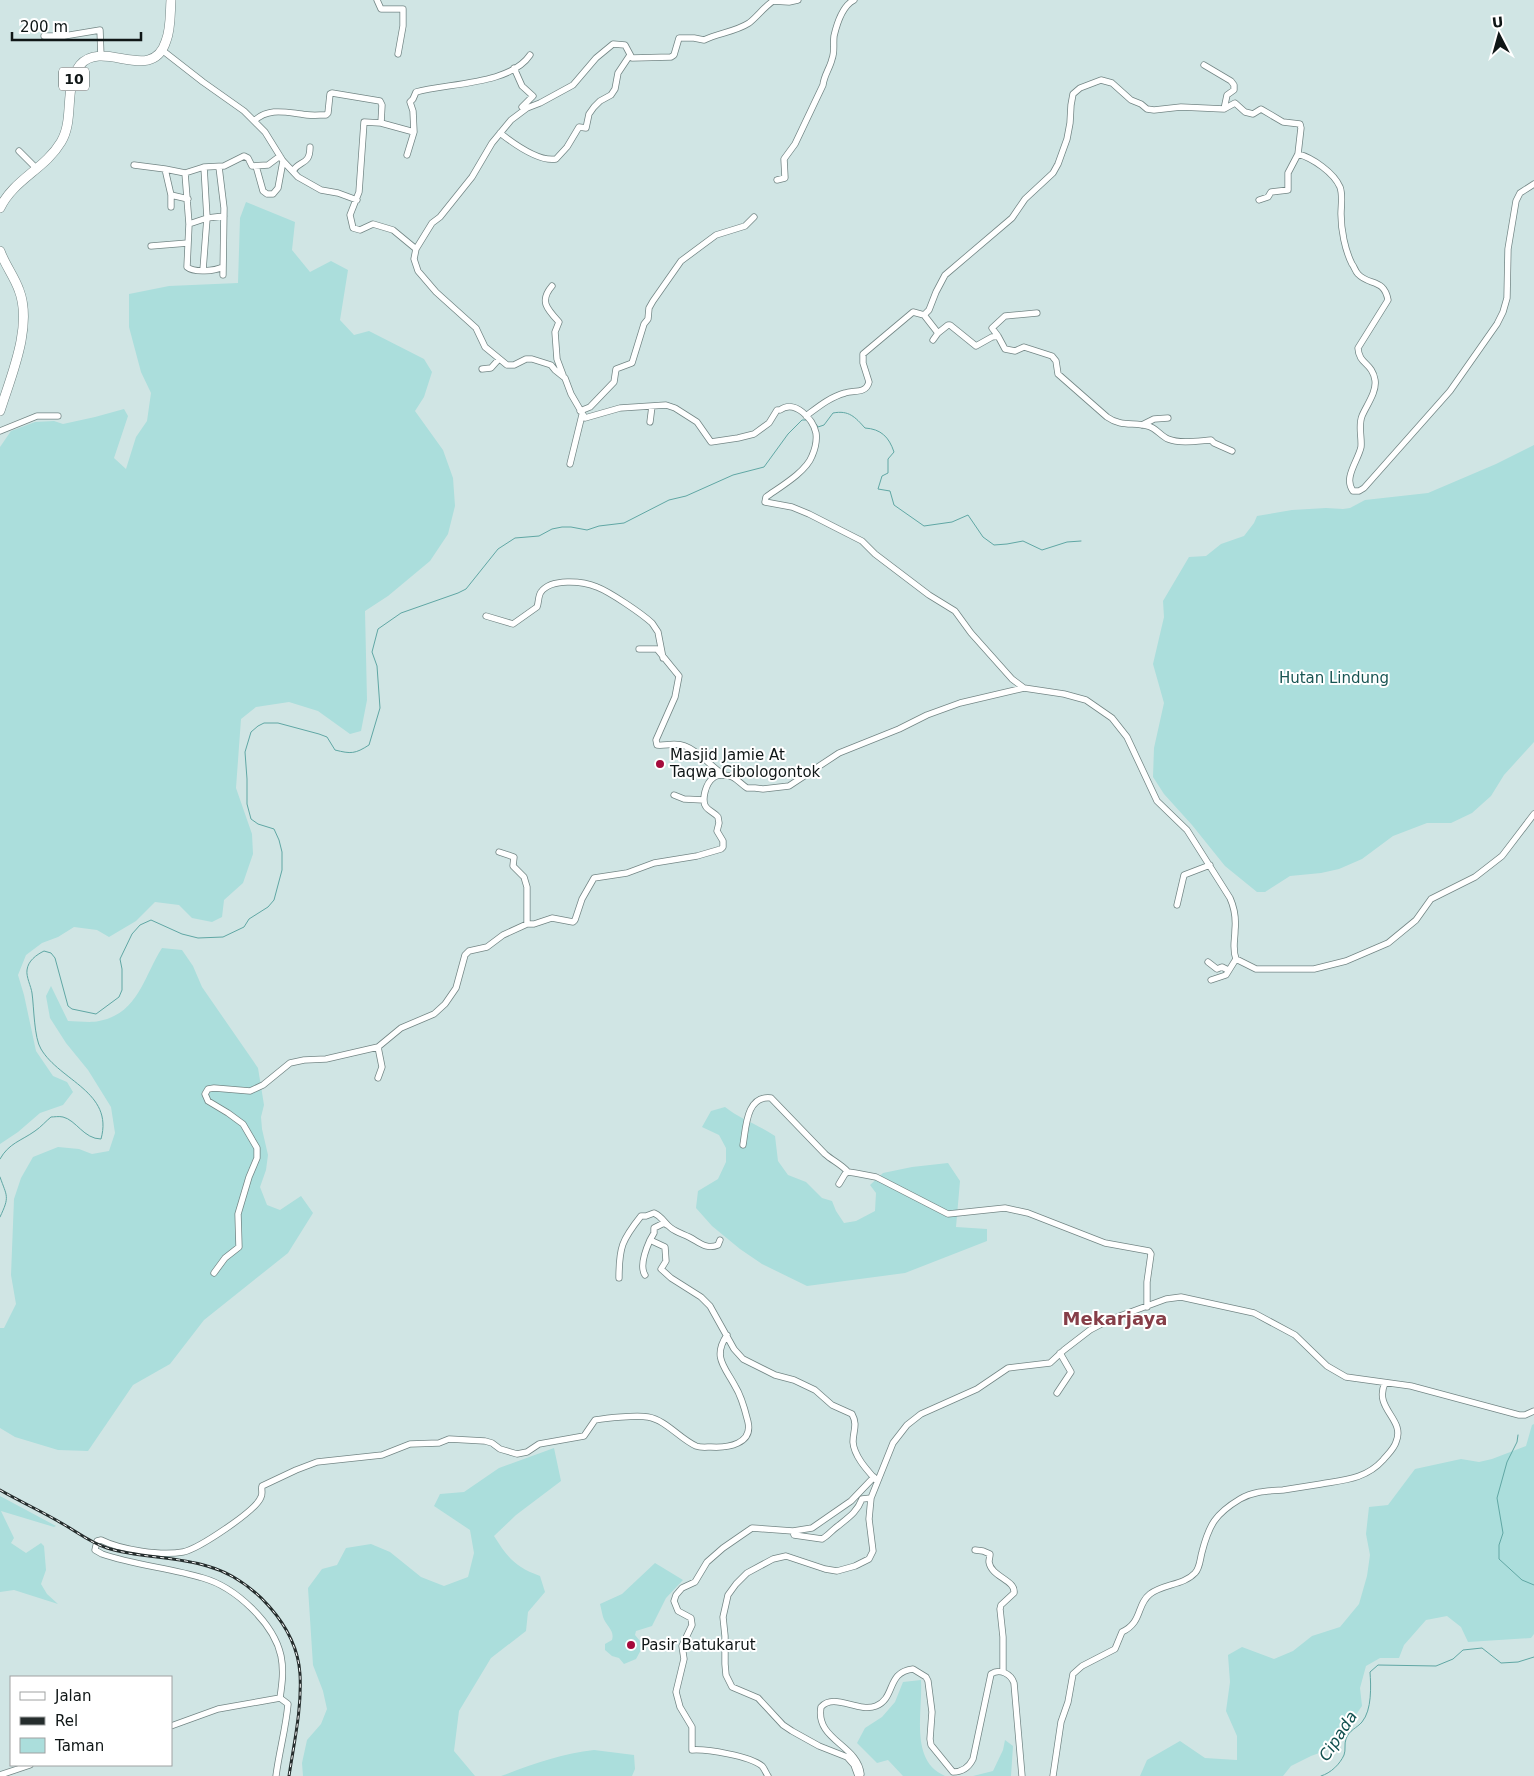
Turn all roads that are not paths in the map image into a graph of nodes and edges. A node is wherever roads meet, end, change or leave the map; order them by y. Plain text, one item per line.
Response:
1 (171, 0) edge
2 (377, 0) edge
3 (798, 0) edge
4 (854, 0) edge
5 (44, 36) dead end
6 (162, 50) junction
7 (398, 54) dead end
8 (530, 55) dead end
9 (630, 55) junction
10 (101, 57) junction
11 (1204, 65) dead end
12 (514, 68) junction
13 (1224, 109) junction
14 (515, 116) junction
15 (254, 120) junction
16 (381, 123) junction
17 (414, 132) junction
18 (500, 133) junction
19 (310, 147) dead end
20 (19, 151) dead end
21 (1298, 154) junction
22 (407, 155) dead end
23 (282, 158) junction
24 (134, 165) dead end
25 (256, 166) junction
26 (204, 167) junction
27 (219, 167) junction
28 (36, 168) junction
29 (165, 169) junction
30 (293, 171) junction
31 (185, 173) junction
32 (777, 180) dead end
33 (1534, 184) edge
34 (171, 195) junction
35 (188, 199) junction
36 (357, 200) junction
37 (1260, 200) dead end
38 (171, 207) dead end
39 (0, 208) edge
40 (224, 216) junction
41 (754, 217) dead end
42 (207, 218) junction
43 (190, 224) junction
44 (188, 243) junction
45 (150, 246) dead end
46 (416, 249) junction
47 (0, 251) edge
48 (223, 267) junction
49 (203, 270) junction
50 (222, 275) dead end
51 (552, 286) dead end
52 (1037, 313) dead end
53 (924, 315) junction
54 (935, 330) junction
55 (998, 336) junction
56 (933, 340) dead end
57 (499, 359) junction
58 (482, 369) dead end
59 (564, 377) junction
60 (652, 406) junction
61 (0, 411) edge
62 (581, 413) junction
63 (58, 416) dead end
64 (1168, 418) dead end
65 (809, 421) junction
66 (650, 422) dead end
67 (1140, 426) junction
68 (0, 431) edge
69 (1232, 451) dead end
70 (570, 464) dead end
71 (486, 616) dead end
72 (639, 649) dead end
73 (663, 658) junction
74 (1024, 688) junction
75 (724, 775) junction
76 (674, 795) dead end
77 (704, 800) junction
78 (1534, 814) edge
79 (499, 852) dead end
80 (1210, 866) junction
81 (1177, 905) dead end
82 (526, 924) junction
83 (1236, 959) junction
84 (1208, 962) dead end
85 (1228, 970) junction
86 (1211, 980) dead end
87 (378, 1048) junction
88 (378, 1078) dead end
89 (743, 1145) dead end
90 (848, 1172) junction
91 (839, 1184) dead end
92 (668, 1226) junction
93 (650, 1240) junction
94 (720, 1240) dead end
95 (214, 1273) dead end
96 (644, 1275) dead end
97 (619, 1278) dead end
98 (1147, 1307) junction
99 (728, 1335) junction
100 (1060, 1353) junction
101 (1386, 1383) junction
102 (1057, 1393) dead end
103 (1534, 1411) edge
104 (875, 1479) junction
105 (871, 1498) junction
106 (793, 1531) junction
107 (976, 1550) dead end
108 (1003, 1672) junction
109 (280, 1698) junction
110 (172, 1726) edge
111 (27, 1766) edge
112 (0, 1775) edge
113 (276, 1776) edge
114 (768, 1776) edge
115 (860, 1776) edge
116 (1022, 1776) edge
117 (1053, 1776) edge

1 - 6 highway
2 - 7 street
3 - 9 street
4 - 32 street
5 - 10 street
6 - 10 highway, 10
6 - 15 street
8 - 12 street
9 - 14 street
9 - 18 street
10 - 28 highway, 10
11 - 13 street
12 - 14 street
12 - 17 street
13 - 21 street
13 - 53 street
14 - 18 street
15 - 16 street
15 - 23 street
16 - 17 street
16 - 36 street
17 - 22 street
18 - 46 street
19 - 30 street
20 - 28 street
21 - 33 street
21 - 37 street
23 - 25 street
23 - 25 street
23 - 30 street
24 - 29 street
25 - 27 street
26 - 27 street
26 - 31 street
26 - 42 street
27 - 40 street
28 - 39 highway, 10
29 - 31 street
29 - 34 street
30 - 36 street
31 - 35 street
34 - 35 street
34 - 38 street
35 - 43 street
36 - 46 street
40 - 42 street
40 - 48 street
41 - 62 street
42 - 43 street
42 - 49 street
43 - 44 street
44 - 45 street
44 - 49 street
46 - 57 street
47 - 61 highway
48 - 49 street
48 - 50 street
51 - 59 street
52 - 55 street
53 - 54 street
53 - 65 street
54 - 55 street
54 - 56 street
55 - 67 street
57 - 58 street
57 - 59 street
59 - 62 street
60 - 62 street
60 - 65 street
60 - 66 street
62 - 70 street
63 - 68 street
64 - 67 street
65 - 74 street
67 - 69 street
71 - 73 street
72 - 73 street
73 - 75 street
74 - 75 street
74 - 80 street
75 - 77 street
76 - 77 street
77 - 82 street
78 - 83 street
79 - 82 street
80 - 81 street
80 - 83 street
82 - 87 street
83 - 85 street
84 - 85 street
85 - 86 street
87 - 88 street
87 - 95 street
89 - 90 street
90 - 91 street
90 - 98 street
92 - 93 street
92 - 94 street
92 - 97 street
93 - 96 street
93 - 99 street
98 - 100 street
98 - 101 street
99 - 104 street
99 - 109 street
100 - 102 street
100 - 104 street
101 - 103 street
101 - 117 street
104 - 105 street
104 - 106 street
105 - 106 street
105 - 115 street
106 - 114 street
107 - 108 street
108 - 115 street
108 - 116 street
109 - 110 street
109 - 113 street
111 - 112 street

